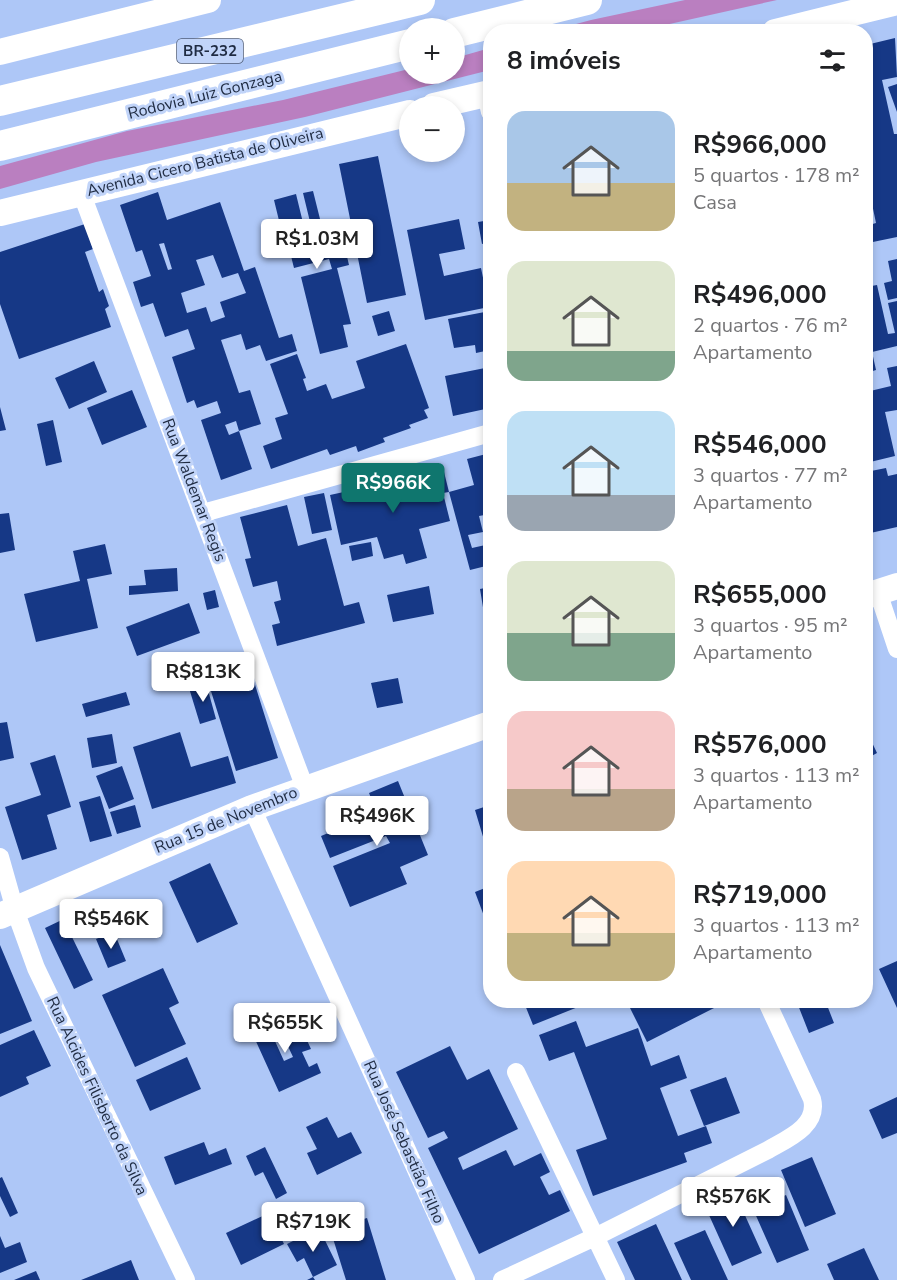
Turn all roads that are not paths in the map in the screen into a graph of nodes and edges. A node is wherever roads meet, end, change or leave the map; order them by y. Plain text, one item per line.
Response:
1 (208, 0) edge
2 (420, 0) edge
3 (587, 0) edge
4 (897, 2) edge
5 (490, 24) edge
6 (808, 24) edge
7 (483, 26) edge
8 (465, 30) edge
9 (399, 47) edge
10 (0, 52) edge
11 (483, 101) edge
12 (0, 102) edge
13 (465, 103) edge
14 (399, 115) edge
15 (0, 146) edge
16 (81, 192) junction
17 (0, 213) edge
18 (483, 435) edge
19 (203, 513) junction
20 (880, 591) edge
21 (897, 649) edge
22 (483, 726) edge
23 (305, 788) junction
24 (252, 808) junction
25 (0, 857) edge
26 (7, 913) edge
27 (770, 1008) edge
28 (516, 1072) dead end
29 (597, 1236) junction
30 (186, 1280) edge
31 (466, 1280) edge
32 (502, 1280) edge
33 (616, 1280) edge

1 - 10 main road
2 - 12 highway, BR-232
3 - 5 highway
4 - 6 main road
7 - 8 highway
9 - 15 highway, Rodovia Luiz Gonzaga / BR-232
11 - 13 main road
14 - 16 main road, Avenida Cicero Batista de Oliveira
16 - 17 main road, Avenida Cicero Batista de Oliveira
16 - 19 street, Rua Waldemar Regis
18 - 19 street
19 - 23 street, Rua Waldemar Regis
20 - 21 street
22 - 23 main road, Rua 15 de Novembro
23 - 24 main road, Rua 15 de Novembro
24 - 26 main road, Rua 15 de Novembro
24 - 31 street, Rua José Sebastião Filho
25 - 26 street, Rua Alcides Filisberto da Silva
26 - 30 street, Rua Alcides Filisberto da Silva
27 - 29 street
28 - 29 street
29 - 32 street
29 - 33 street

